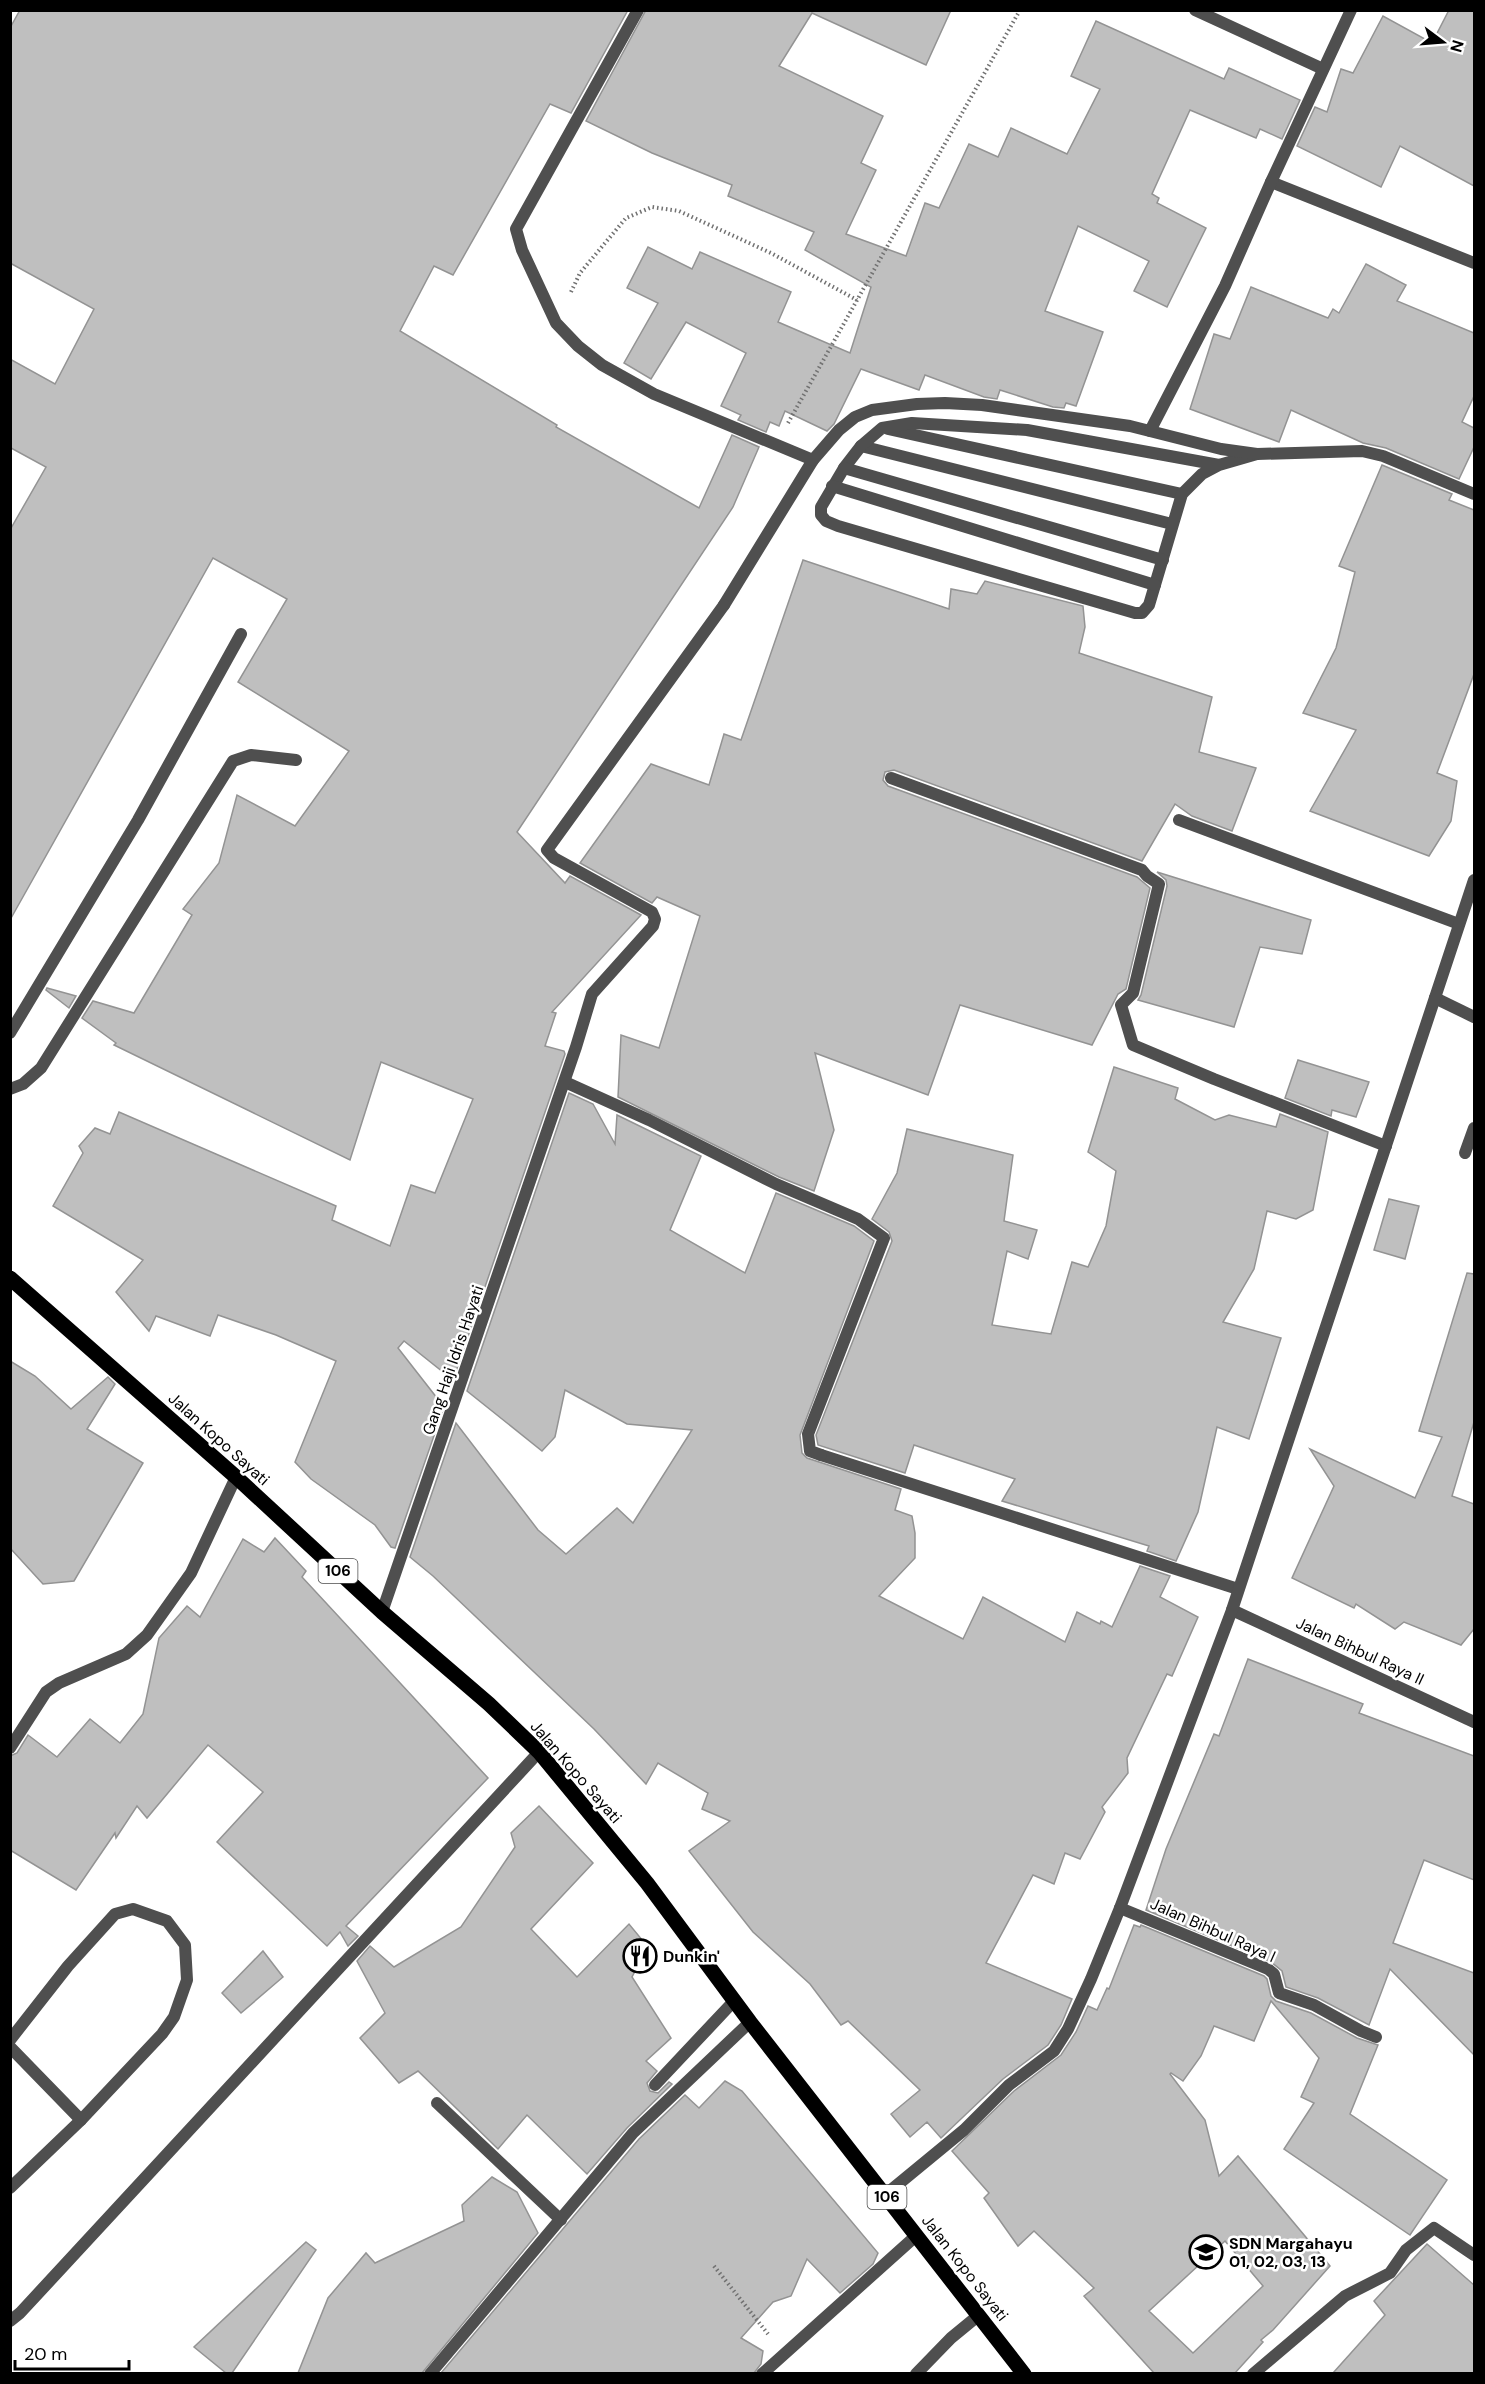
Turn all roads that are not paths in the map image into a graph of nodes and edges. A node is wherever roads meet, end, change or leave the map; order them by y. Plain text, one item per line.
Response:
1 (638, 10) edge
2 (1195, 10) edge
3 (1351, 10) edge
4 (1323, 69) junction
5 (1270, 182) junction
6 (1474, 263) edge
7 (882, 428) junction
8 (1150, 431) junction
9 (861, 446) junction
10 (1257, 454) junction
11 (813, 460) junction
12 (1219, 465) junction
13 (844, 468) junction
14 (832, 486) junction
15 (1182, 494) junction
16 (1474, 494) edge
17 (1172, 524) junction
18 (1162, 561) junction
19 (1155, 585) junction
20 (241, 634) dead end
21 (296, 760) dead end
22 (891, 778) dead end
23 (1179, 820) dead end
24 (1474, 880) edge
25 (1459, 924) junction
26 (1436, 998) junction
27 (1474, 1017) edge
28 (10, 1034) edge
29 (565, 1082) junction
30 (10, 1089) edge
31 (1474, 1128) edge
32 (1386, 1146) junction
33 (1465, 1153) dead end
34 (10, 1278) edge
35 (236, 1477) junction
36 (1238, 1589) junction
37 (1232, 1610) junction
38 (382, 1612) junction
39 (1474, 1722) edge
40 (10, 1748) edge
41 (539, 1752) junction
42 (1120, 1908) junction
43 (734, 2001) junction
44 (750, 2022) junction
45 (1376, 2037) dead end
46 (10, 2040) edge
47 (10, 2047) edge
48 (655, 2085) dead end
49 (437, 2103) dead end
50 (81, 2120) junction
51 (10, 2188) edge
52 (885, 2195) junction
53 (561, 2220) junction
54 (917, 2235) junction
55 (1474, 2255) edge
56 (979, 2315) junction
57 (10, 2321) edge
58 (430, 2373) edge
59 (762, 2373) edge
60 (916, 2373) edge
61 (1024, 2373) edge
62 (1253, 2373) edge

1 - 11 street
2 - 4 street
3 - 4 street
4 - 5 street
5 - 6 street
5 - 8 street
7 - 9 street
7 - 12 street
7 - 15 street
8 - 10 street
8 - 11 street
9 - 13 street
9 - 17 street
10 - 12 street
10 - 16 street
11 - 29 street, Gang Haji Idris Hayati
12 - 15 street
13 - 14 street
13 - 18 street
14 - 19 street
14 - 19 street
15 - 17 street
17 - 18 street
18 - 19 street
20 - 28 street
21 - 30 street
22 - 32 street
23 - 25 street
24 - 25 street
25 - 26 street
26 - 27 street
26 - 32 street
29 - 36 street
29 - 38 street, Gang Haji Idris Hayati
31 - 33 street
32 - 36 street
34 - 35 main road, Jalan Kopo Sayati / 106
35 - 38 main road, Jalan Kopo Sayati / 106
35 - 40 street
36 - 37 street
37 - 39 street, Jalan Bihbul Raya II
37 - 42 street
38 - 41 main road, Jalan Kopo Sayati / 106
41 - 43 main road, Jalan Kopo Sayati / 106
41 - 57 street
42 - 45 street, Jalan Bihbul Raya I
42 - 52 street
43 - 44 main road, Jalan Kopo Sayati / 106
43 - 48 street
44 - 52 main road, Jalan Kopo Sayati / 106
44 - 53 street
46 - 50 street
47 - 50 street
49 - 53 street
50 - 51 street
52 - 54 main road, Jalan Kopo Sayati / 106
53 - 58 street
54 - 56 main road, Jalan Kopo Sayati / 106
54 - 59 street
55 - 62 street
56 - 60 street
56 - 61 main road, Jalan Kopo Sayati / 106

